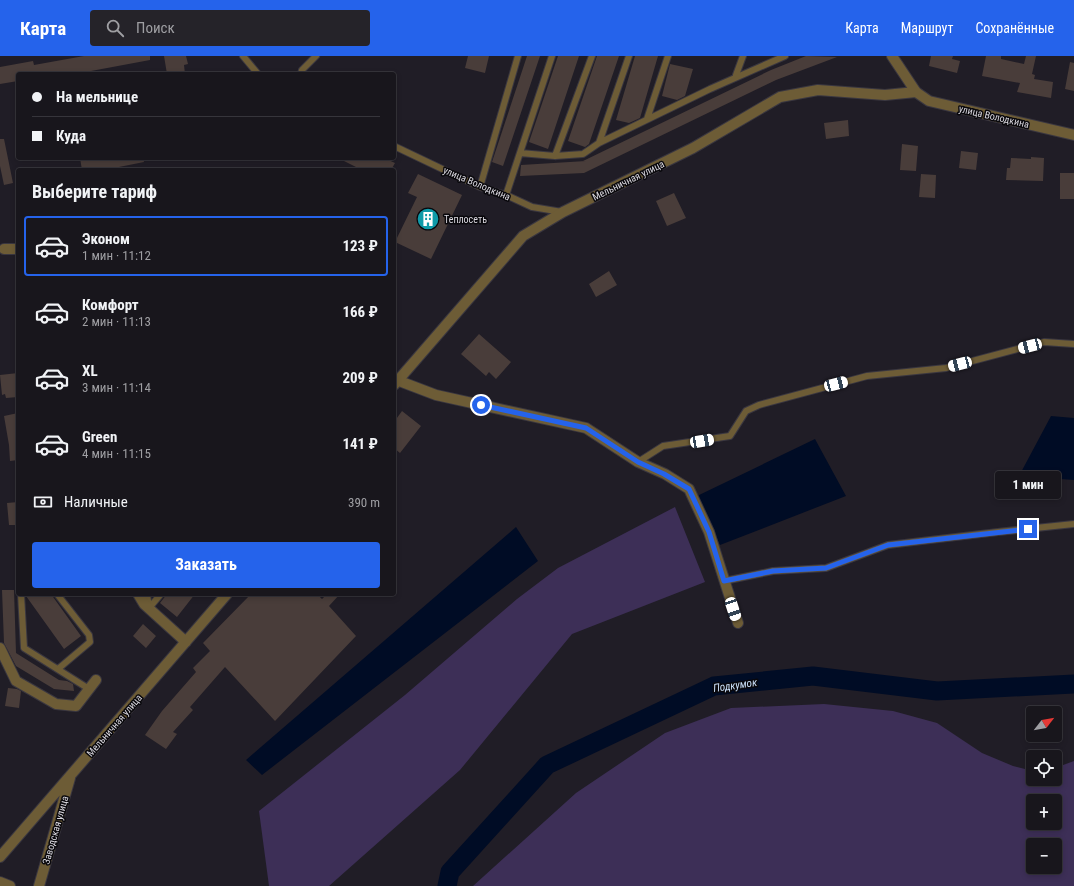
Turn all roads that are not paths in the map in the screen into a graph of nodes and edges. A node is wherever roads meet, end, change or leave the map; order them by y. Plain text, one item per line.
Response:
1 (243, 56) edge
2 (316, 56) edge
3 (518, 56) edge
4 (552, 56) edge
5 (592, 56) edge
6 (629, 56) edge
7 (668, 56) edge
8 (743, 56) edge
9 (784, 56) edge
10 (892, 56) edge
11 (256, 72) edge
12 (302, 72) edge
13 (736, 75) dead end
14 (916, 92) junction
15 (647, 119) junction
16 (1074, 135) edge
17 (599, 143) junction
18 (396, 147) edge
19 (520, 153) junction
20 (555, 156) junction
21 (480, 187) junction
22 (506, 195) junction
23 (563, 212) junction
24 (1, 248) edge
25 (16, 249) edge
26 (1074, 344) edge
27 (396, 380) edge
28 (396, 381) edge
29 (638, 462) junction
30 (1074, 524) edge
31 (724, 581) junction
32 (21, 596) edge
33 (59, 596) edge
34 (139, 596) edge
35 (147, 596) edge
36 (159, 596) edge
37 (225, 596) edge
38 (149, 608) junction
39 (738, 623) dead end
40 (186, 642) junction
41 (0, 648) edge
42 (58, 669) junction
43 (96, 680) dead end
44 (89, 689) junction
45 (71, 774) junction
46 (0, 857) edge
47 (0, 882) edge
48 (10, 886) edge
49 (39, 886) edge

1 - 11 lane
2 - 12 lane
3 - 21 lane
4 - 19 lane
5 - 20 lane
6 - 17 lane
7 - 15 lane
8 - 13 lane
9 - 15 lane
10 - 14 street
14 - 16 street, улица Володкина
14 - 23 street, Мельничная улица
15 - 17 lane
17 - 20 lane
18 - 21 lane, улица Володкина
19 - 20 lane
19 - 22 lane
21 - 22 lane, улица Володкина
22 - 23 lane, улица Володкина
23 - 27 street, Мельничная улица
24 - 25 street
26 - 29 lane
28 - 29 street, Мельничная улица
29 - 31 street, Мельничная улица
30 - 31 lane
31 - 39 street, Мельничная улица
32 - 42 lane
33 - 42 lane
34 - 38 street
35 - 38 lane
36 - 38 lane
37 - 40 street, Мельничная улица
38 - 40 street
40 - 45 street, Мельничная улица
41 - 44 street
42 - 44 lane
43 - 44 street
45 - 46 street, Мельничная улица
45 - 49 street, Заводская улица
47 - 48 street

